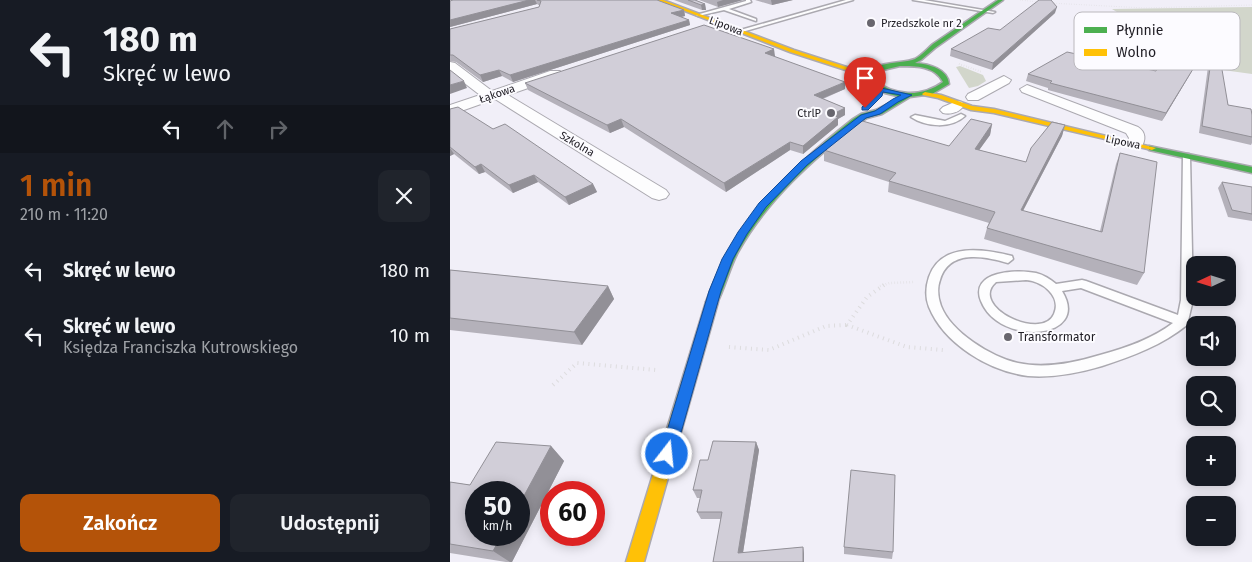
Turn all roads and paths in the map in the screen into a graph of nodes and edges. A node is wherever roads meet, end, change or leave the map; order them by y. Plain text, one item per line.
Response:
1 (659, 0) edge
2 (748, 0) edge
3 (851, 0) edge
4 (915, 0) edge
5 (1002, 0) edge
6 (1008, 0) edge
7 (1019, 0) edge
8 (1023, 0) edge
9 (1252, 5) edge
10 (707, 7) dead end
11 (724, 9) junction
12 (988, 12) junction
13 (717, 16) junction
14 (754, 20) dead end
15 (697, 21) joint
16 (740, 31) junction
17 (822, 60) junction
18 (952, 63) edge
19 (907, 64) junction
20 (450, 66) edge
21 (885, 66) junction
22 (934, 69) junction
23 (569, 70) edge
24 (869, 78) junction
25 (1004, 80) joint
26 (947, 83) junction
27 (1026, 89) dead end
28 (925, 94) junction
29 (493, 95) junction
30 (909, 95) junction
31 (876, 96) junction
32 (973, 97) dead end
33 (450, 110) edge
34 (955, 110) dead end
35 (994, 111) junction
36 (863, 116) junction
37 (915, 117) dead end
38 (1136, 144) junction
39 (1186, 156) junction
40 (1252, 170) edge
41 (659, 194) dead end
42 (1008, 259) dead end
43 (932, 288) junction
44 (1054, 288) junction
45 (1183, 322) junction
46 (847, 325) junction
47 (729, 347) dead end
48 (971, 348) junction
49 (656, 370) dead end
50 (553, 385) dead end
51 (635, 562) edge

1 - 15 main road, Lipowa
2 - 11 lane
3 - 16 lane
4 - 12 lane
5 - 12 main road
6 - 12 main road
7 - 8 path
8 - 9 path
10 - 13 lane
11 - 13 lane
11 - 14 lane
12 - 19 main road
12 - 22 main road
13 - 15 street
13 - 16 main road, Lipowa
16 - 17 main road, Lipowa
17 - 21 main road, Lipowa
17 - 24 main road, Lipowa
18 - 25 path
19 - 21 main road, Lipowa
19 - 22 main road
20 - 29 street, Szkolna
21 - 24 main road
22 - 26 main road, Lipowa
23 - 29 street, Łąkowa
24 - 31 main road
25 - 32 street
26 - 28 main road
26 - 35 main road, Lipowa
27 - 38 street
28 - 30 main road
28 - 35 main road, Lipowa
29 - 33 street, Łąkowa
29 - 41 street, Szkolna
30 - 31 main road
30 - 36 main road
31 - 36 main road
34 - 37 lane
35 - 38 main road, Lipowa
36 - 51 main road
38 - 39 main road, Lipowa
39 - 40 main road, Lipowa
39 - 45 lane
42 - 43 lane
43 - 46 path
43 - 48 lane
44 - 44 lane
44 - 45 lane
45 - 48 lane
46 - 47 path
46 - 48 path
49 - 50 path

